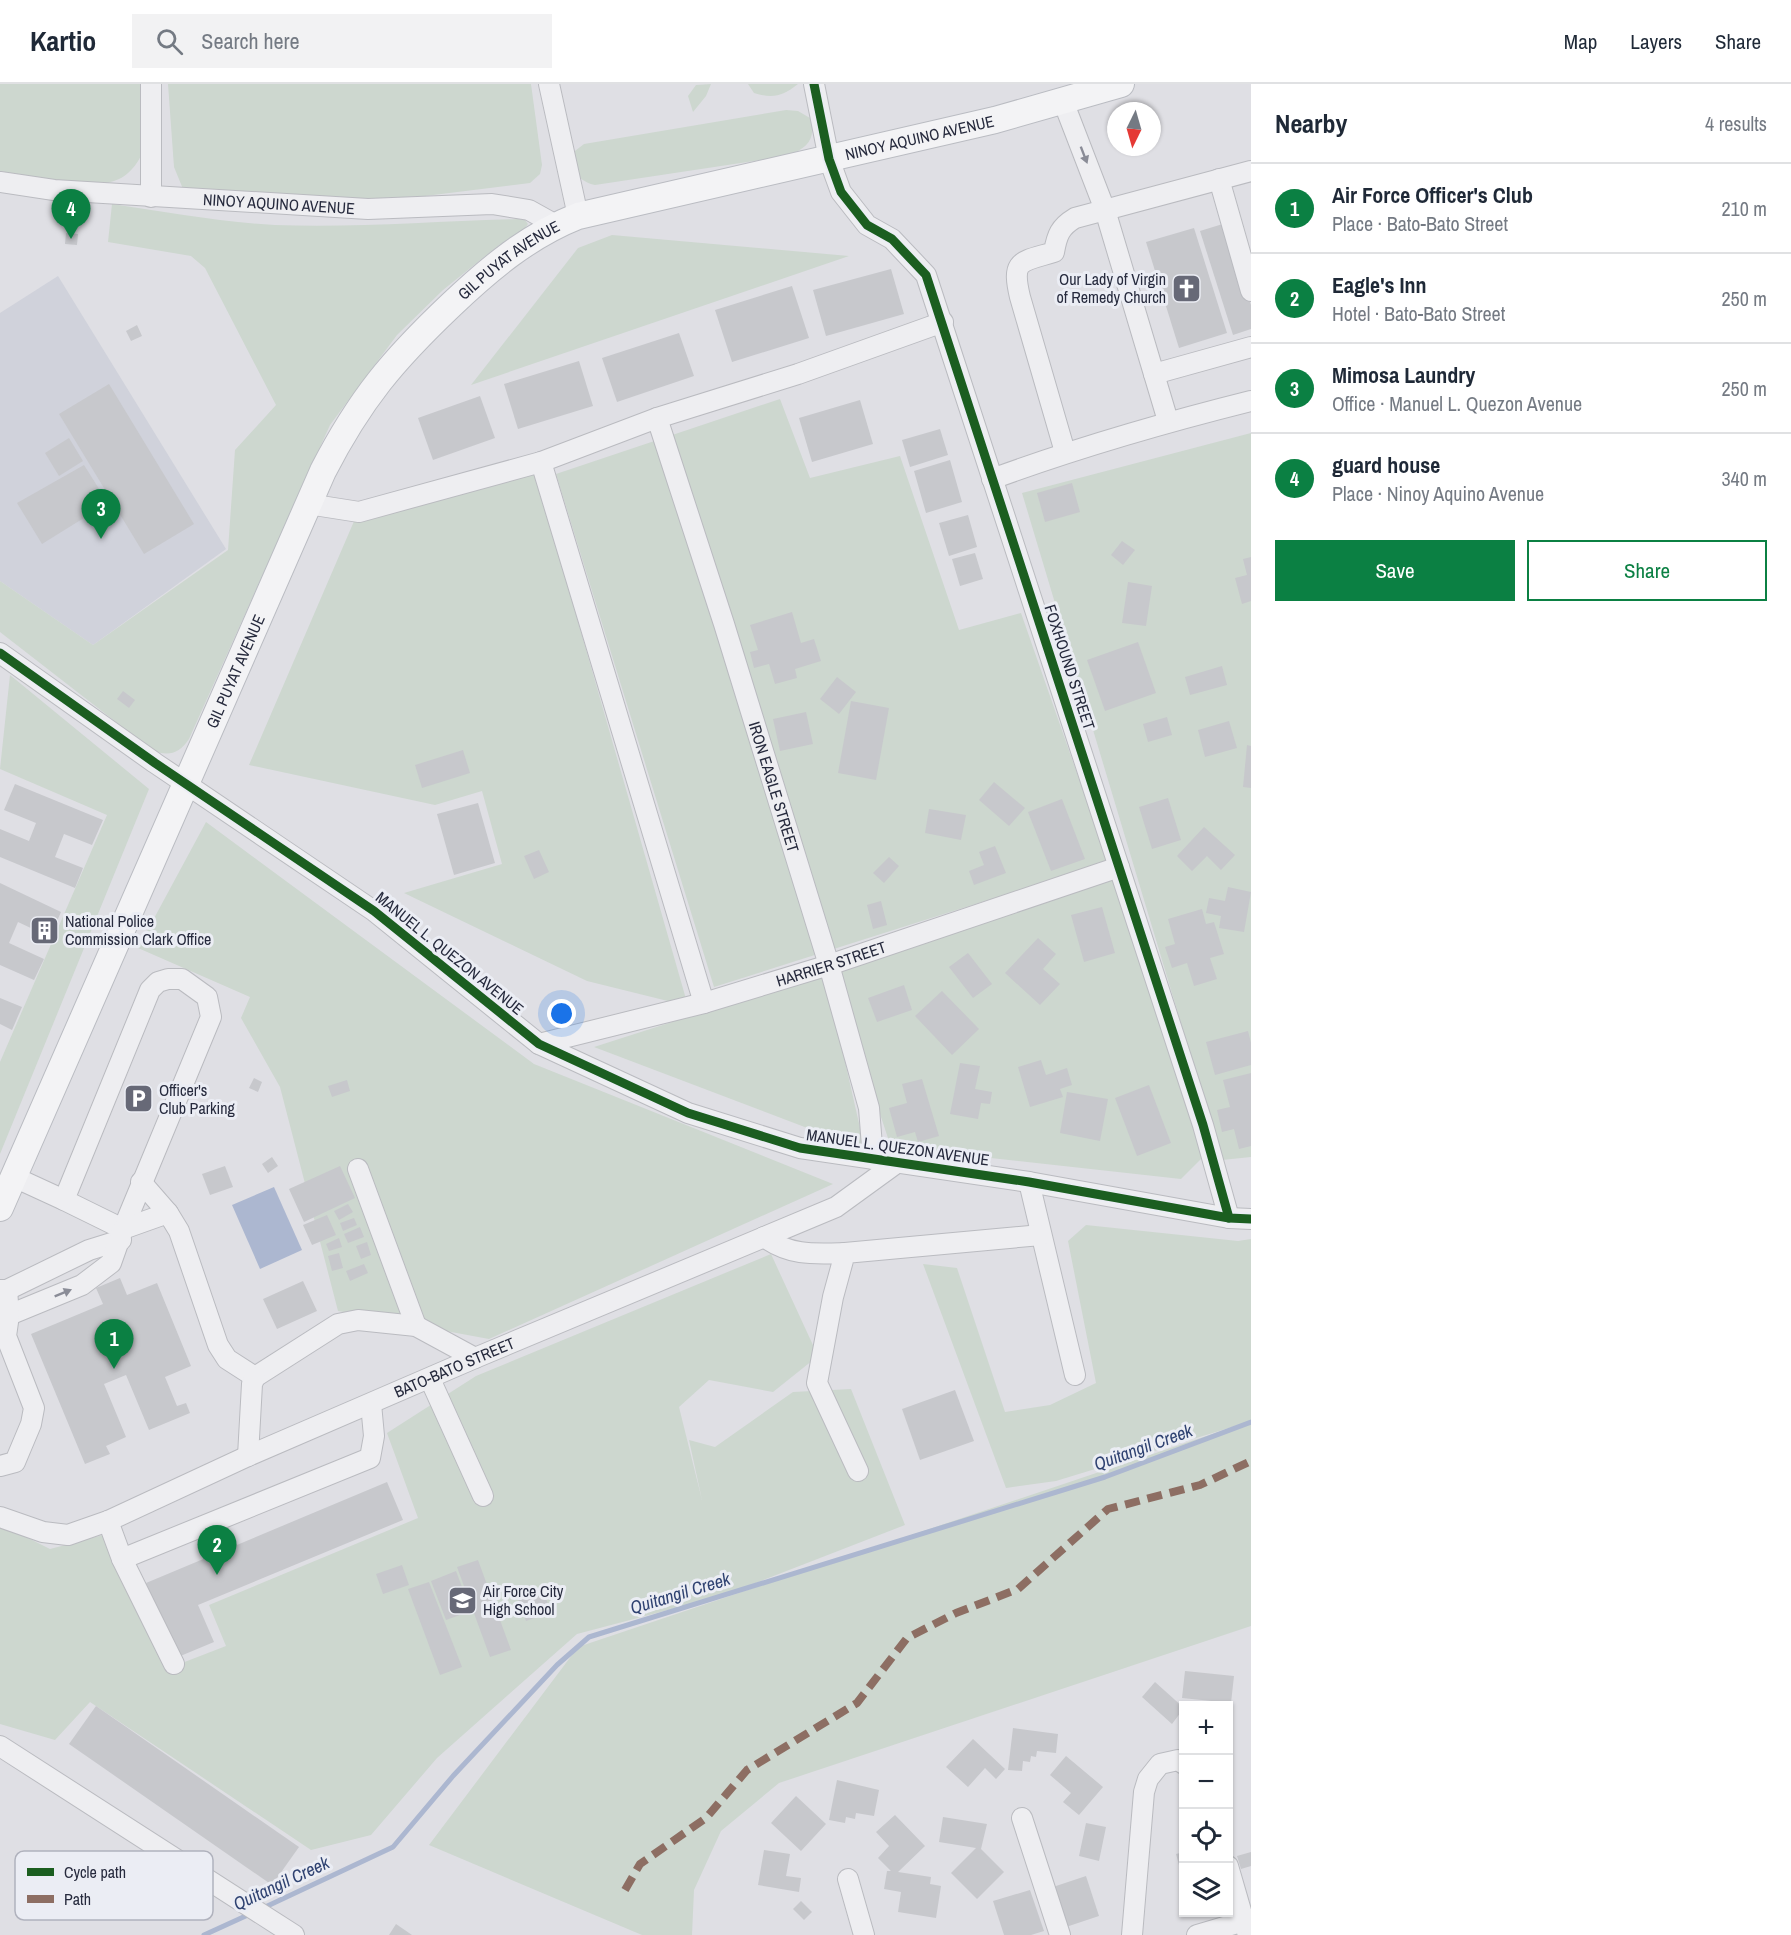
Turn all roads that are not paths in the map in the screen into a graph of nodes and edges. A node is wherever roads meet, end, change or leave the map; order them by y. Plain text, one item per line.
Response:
1 (151, 84) edge
2 (549, 84) edge
3 (814, 84) edge
4 (1121, 84) edge
5 (1063, 100) junction
6 (829, 159) junction
7 (1251, 171) edge
8 (1219, 179) junction
9 (0, 182) edge
10 (151, 197) junction
11 (1105, 210) junction
12 (567, 220) junction
13 (1251, 291) edge
14 (943, 322) junction
15 (1251, 347) edge
16 (1154, 374) junction
17 (1251, 401) edge
18 (657, 418) junction
19 (1168, 422) junction
20 (1065, 453) junction
21 (541, 462) junction
22 (992, 479) junction
23 (308, 504) junction
24 (0, 652) edge
25 (186, 784) junction
26 (1119, 867) junction
27 (829, 965) junction
28 (704, 1003) junction
29 (539, 1044) junction
30 (873, 1159) junction
31 (898, 1162) junction
32 (358, 1169) dead end
33 (14, 1177) junction
34 (141, 1182) junction
35 (1029, 1182) junction
36 (64, 1200) junction
37 (0, 1208) edge
38 (168, 1213) junction
39 (1229, 1218) junction
40 (1251, 1219) edge
41 (122, 1234) junction
42 (1041, 1235) junction
43 (764, 1237) junction
44 (845, 1253) junction
45 (3, 1290) edge
46 (9, 1315) junction
47 (416, 1326) junction
48 (3, 1342) edge
49 (475, 1358) junction
50 (1075, 1375) dead end
51 (255, 1377) junction
52 (430, 1379) junction
53 (371, 1404) junction
54 (248, 1456) junction
55 (0, 1466) edge
56 (858, 1471) dead end
57 (483, 1496) dead end
58 (0, 1517) edge
59 (108, 1521) junction
60 (122, 1559) junction
61 (174, 1664) dead end
62 (0, 1746) edge
63 (1179, 1761) edge
64 (1022, 1818) dead end
65 (163, 1851) edge
66 (848, 1879) dead end
67 (1233, 1881) edge
68 (213, 1884) edge
69 (1248, 1925) edge
70 (294, 1935) edge
71 (864, 1935) edge
72 (1060, 1935) edge
73 (1132, 1935) edge
74 (1197, 1935) edge

1 - 10 street
2 - 12 street
3 - 6 street, FOXHOUND STREET
4 - 5 main road, NINOY AQUINO AVENUE
5 - 6 main road, NINOY AQUINO AVENUE
5 -> 11 street
6 - 12 main road, NINOY AQUINO AVENUE
6 - 14 street, FOXHOUND STREET
7 - 8 street
8 - 11 street
8 - 13 street
9 - 10 street, NINOY AQUINO AVENUE
10 - 12 street, NINOY AQUINO AVENUE
11 - 16 street
11 - 20 street
12 - 23 main road, GIL PUYAT AVENUE
14 - 18 street
14 - 22 street, FOXHOUND STREET
15 - 16 street
16 - 19 street
17 - 19 street
18 - 21 street
18 - 27 street, IRON EAGLE STREET
19 - 20 street
20 - 22 street
21 - 23 street
21 - 28 street
22 - 26 street, FOXHOUND STREET
23 - 25 main road, GIL PUYAT AVENUE
24 - 25 street, MANUEL L. QUEZON AVENUE
25 - 29 street, MANUEL L. QUEZON AVENUE
25 - 33 main road, GIL PUYAT AVENUE
26 - 27 street, HARRIER STREET
26 - 39 street, FOXHOUND STREET
27 - 28 street, HARRIER STREET
27 - 30 street, IRON EAGLE STREET
28 - 29 street, HARRIER STREET
29 - 30 street, MANUEL L. QUEZON AVENUE
30 - 31 street, MANUEL L. QUEZON AVENUE
31 - 35 street, MANUEL L. QUEZON AVENUE
31 - 43 street, BATO-BATO STREET
32 - 47 street
33 - 36 street
33 - 37 main road, GIL PUYAT AVENUE
34 - 36 street
34 - 38 street
34 - 41 street
35 - 39 street, MANUEL L. QUEZON AVENUE
35 - 42 street
36 - 41 street
38 - 41 street
38 - 51 street
39 - 40 street, MANUEL L. QUEZON AVENUE
41 - 45 street
46 -> 41 street
42 - 44 street
42 - 50 street
43 - 44 street
43 - 49 street, BATO-BATO STREET
44 - 56 street
45 - 46 street
46 - 48 street
47 - 49 street
47 - 51 street
48 - 55 street
49 - 52 street, BATO-BATO STREET
51 - 54 street
52 - 53 street, BATO-BATO STREET
52 - 57 street
53 - 54 street, BATO-BATO STREET
53 - 60 street
54 - 59 street, BATO-BATO STREET
58 - 59 street, BATO-BATO STREET
59 - 60 street
60 - 61 street
62 - 65 street
63 - 73 street
64 - 72 street
66 - 71 street
67 - 69 street
68 - 70 street
69 - 74 street

